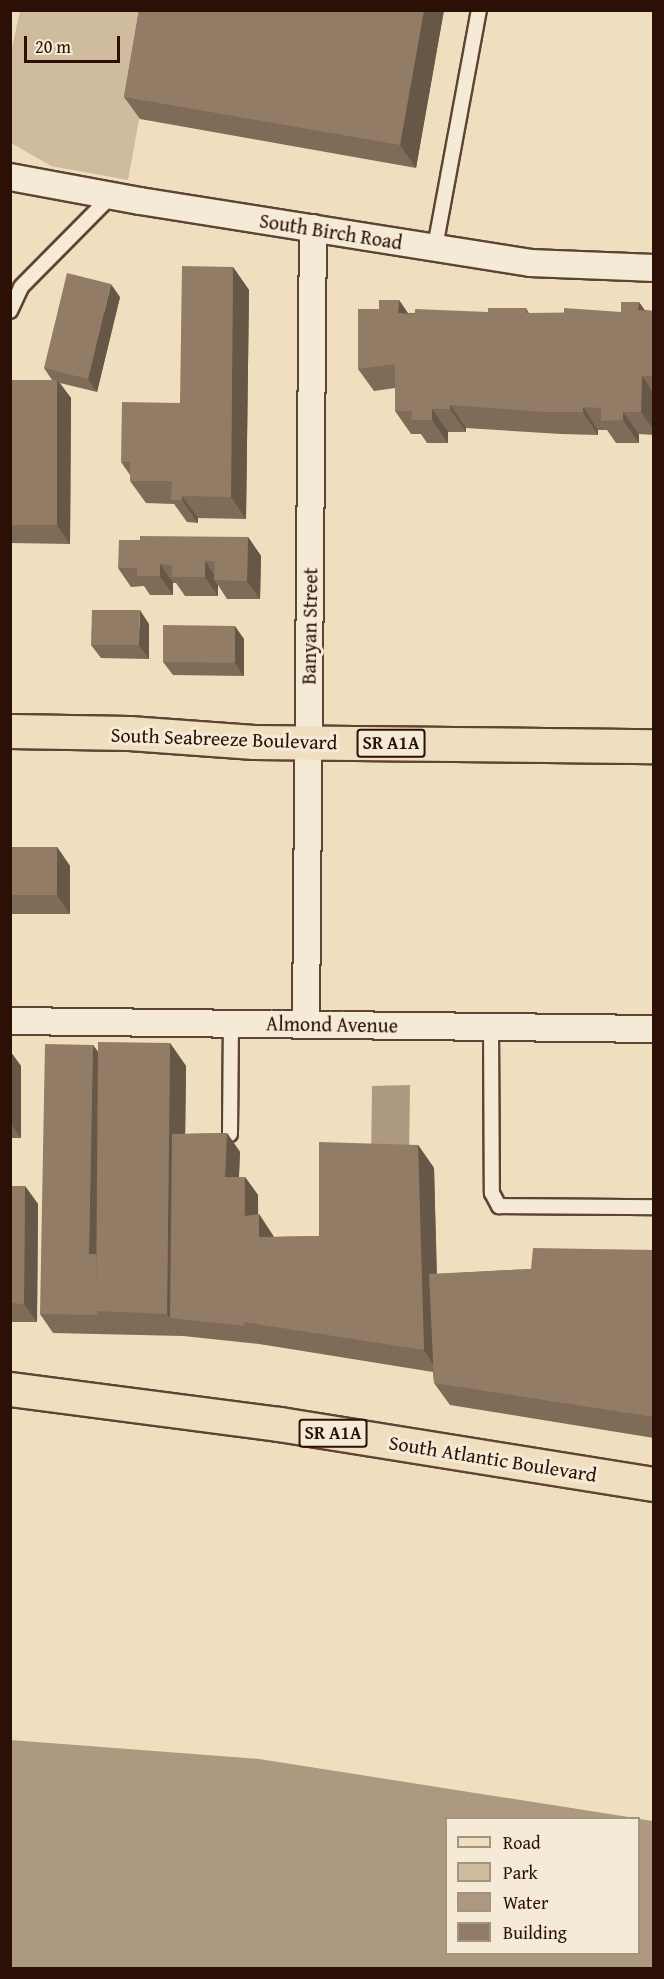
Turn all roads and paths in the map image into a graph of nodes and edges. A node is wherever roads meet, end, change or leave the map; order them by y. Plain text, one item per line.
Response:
1 (479, 10) edge
2 (10, 177) edge
3 (111, 196) junction
4 (313, 228) junction
5 (435, 248) junction
6 (654, 268) edge
7 (16, 286) edge
8 (10, 311) edge
9 (10, 731) edge
10 (308, 742) junction
11 (654, 746) edge
12 (10, 1021) edge
13 (231, 1023) junction
14 (306, 1024) junction
15 (491, 1027) junction
16 (654, 1029) edge
17 (230, 1134) dead end
18 (654, 1207) edge
19 (10, 1389) edge
20 (654, 1484) edge

1 - 5 lane
2 - 3 street, South Birch Road
3 - 4 street, South Birch Road
3 - 7 lane
4 - 5 street, South Birch Road
4 - 10 street, Banyan Street
5 - 6 street, South Birch Road
7 - 8 lane
9 - 10 main road, South Seabreeze Boulevard / SR A1A
10 - 11 main road, South Seabreeze Boulevard / SR A1A
10 - 14 street, Banyan Street
12 - 13 street, Almond Avenue
13 - 14 street, Almond Avenue
13 - 17 lane
14 - 15 street, Almond Avenue
15 - 16 street, Almond Avenue
15 - 18 lane
19 - 20 main road, South Atlantic Boulevard / SR A1A

